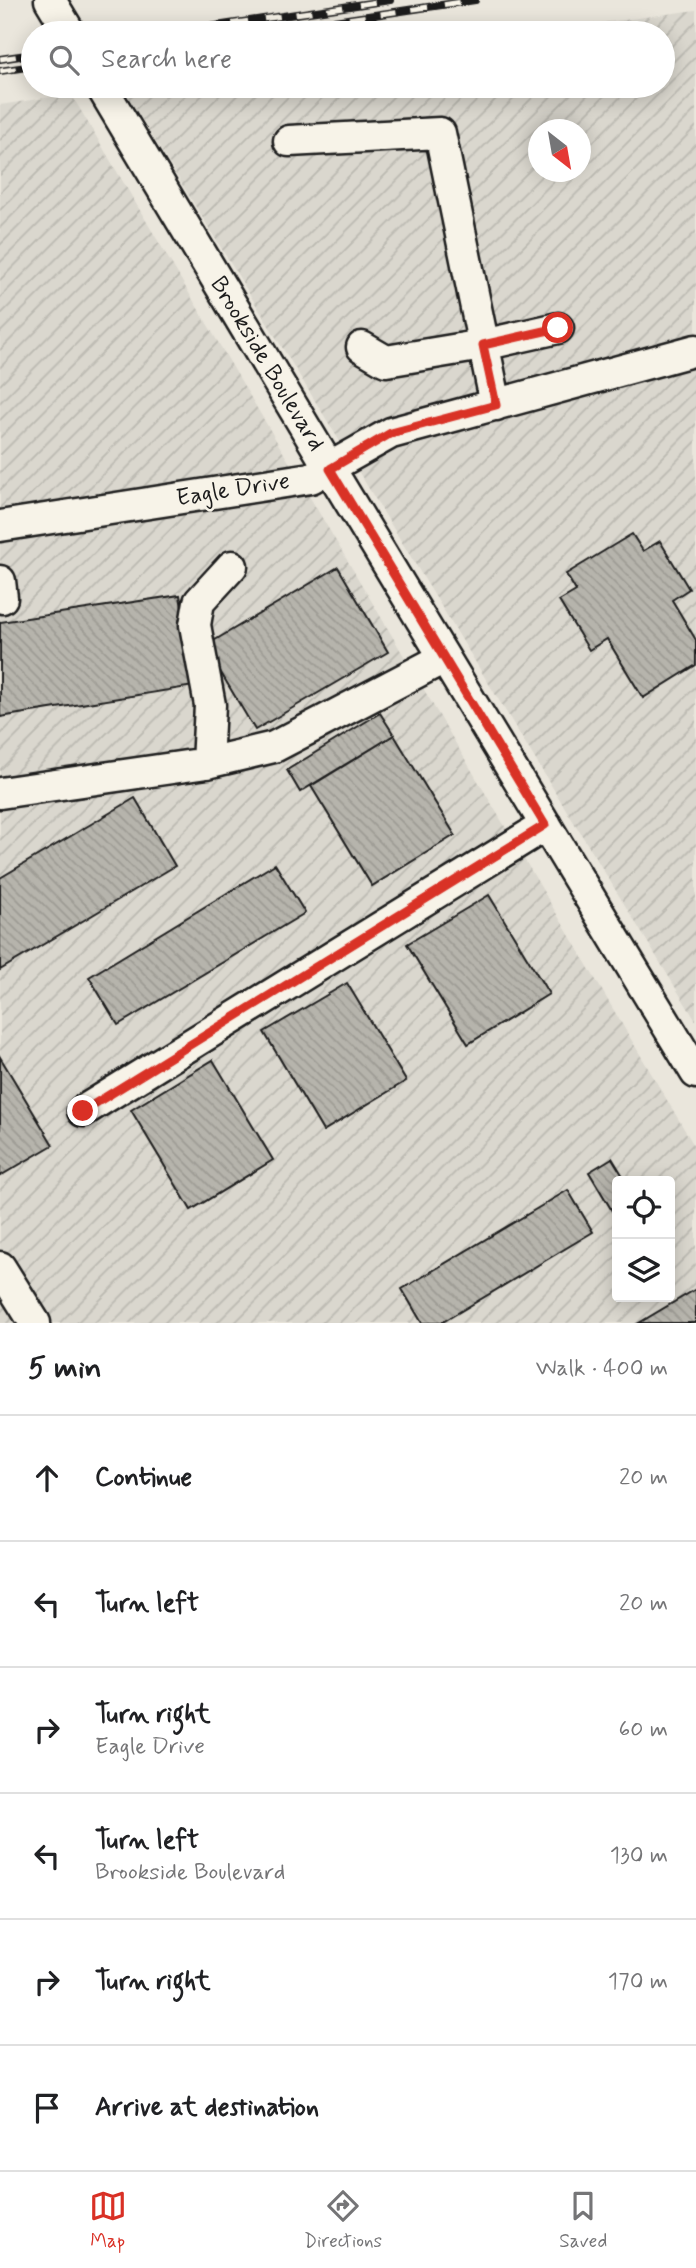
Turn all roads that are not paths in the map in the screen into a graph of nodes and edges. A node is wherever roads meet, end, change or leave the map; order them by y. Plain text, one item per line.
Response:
1 (50, 0) edge
2 (63, 21) edge
3 (108, 98) edge
4 (289, 141) dead end
5 (558, 328) dead end
6 (483, 345) junction
7 (362, 347) dead end
8 (696, 351) edge
9 (496, 405) junction
10 (330, 469) junction
11 (0, 526) edge
12 (232, 566) dead end
13 (444, 658) junction
14 (207, 763) junction
15 (0, 793) edge
16 (545, 825) junction
17 (696, 1073) edge
18 (83, 1111) dead end
19 (0, 1267) edge
20 (35, 1323) edge

1 - 2 street
3 - 10 street, Brookside Boulevard
4 - 6 street
5 - 6 street
6 - 7 street
6 - 9 street
8 - 9 street, Eagle Drive
9 - 10 street, Eagle Drive
10 - 11 street, Eagle Drive
10 - 13 street, Brookside Boulevard
12 - 14 street
13 - 14 street
13 - 16 street, Brookside Boulevard
14 - 15 street
16 - 17 street, Brookside Boulevard
16 - 18 street
19 - 20 street

